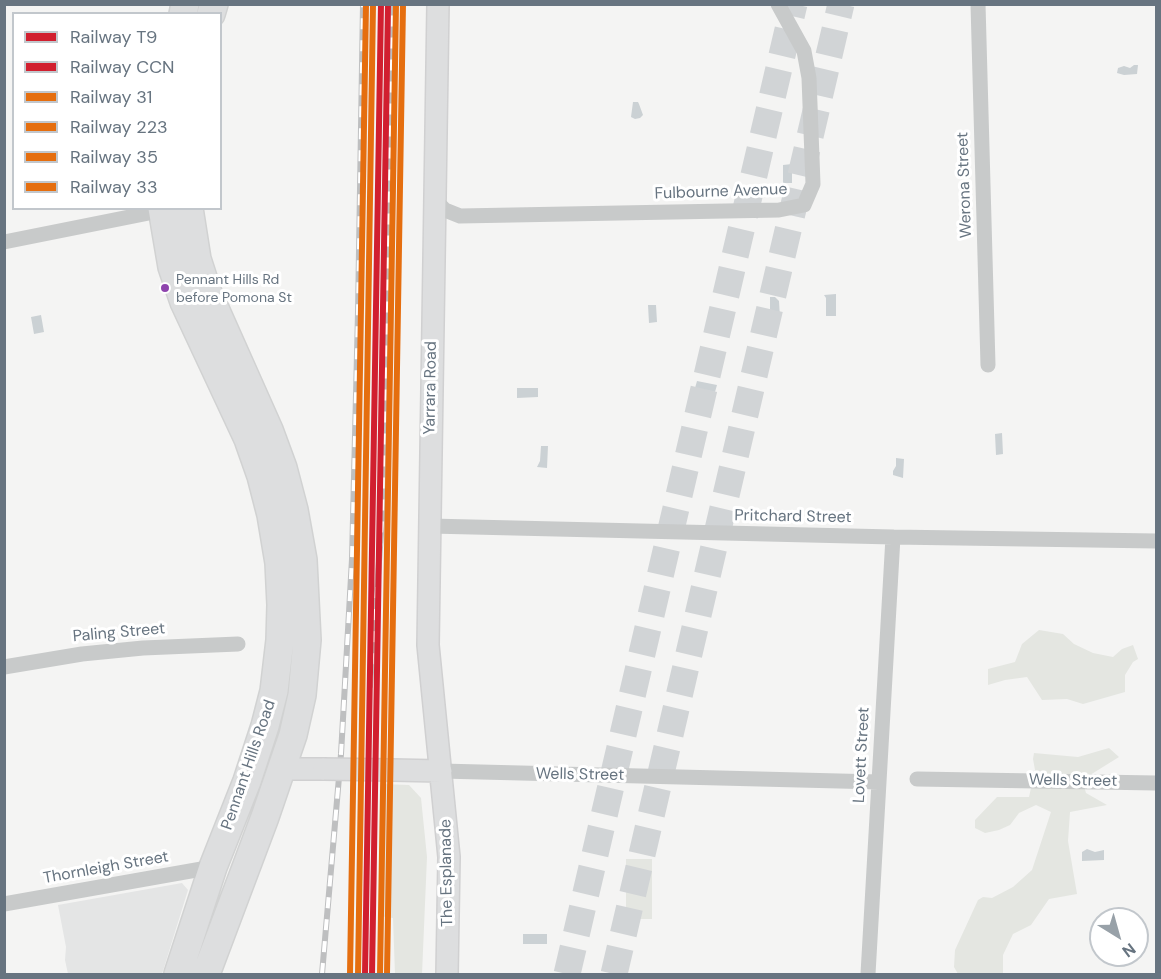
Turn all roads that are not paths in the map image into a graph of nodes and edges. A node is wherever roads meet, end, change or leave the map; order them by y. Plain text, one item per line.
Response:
1 (438, 4) edge
2 (778, 4) edge
3 (978, 4) edge
4 (434, 199) junction
5 (160, 210) edge
6 (165, 210) edge
7 (189, 210) edge
8 (4, 242) edge
9 (988, 365) dead end
10 (430, 526) junction
11 (893, 537) junction
12 (1156, 541) edge
13 (238, 644) dead end
14 (4, 667) edge
15 (282, 769) junction
16 (441, 771) junction
17 (917, 778) dead end
18 (879, 782) junction
19 (1156, 783) edge
20 (227, 832) junction
21 (213, 867) junction
22 (4, 904) edge
23 (178, 975) edge
24 (206, 975) edge
25 (447, 975) edge
26 (868, 975) edge

1 - 4 main road, Yarrara Road
2 - 4 street, Fulbourne Avenue
3 - 9 street, Werona Street
4 - 10 main road, Yarrara Road
5 - 8 street
6 - 20 highway, Pennant Hills Road
7 - 15 highway, Pennant Hills Road
10 - 11 street, Pritchard Street
10 - 16 main road, Yarrara Road
11 - 12 street, Pritchard Street
11 - 18 street, Lovett Street
13 - 14 street, Paling Street
15 - 16 main road, Wells Street, bridge
15 - 20 highway
15 - 24 highway, Pennant Hills Road
16 - 18 street, Wells Street
16 - 25 main road, The Esplanade
17 - 19 street, Wells Street
18 - 26 street, Lovett Street
20 - 21 highway, Pennant Hills Road
21 - 22 street, Thornleigh Street
21 - 23 highway, Pennant Hills Road

